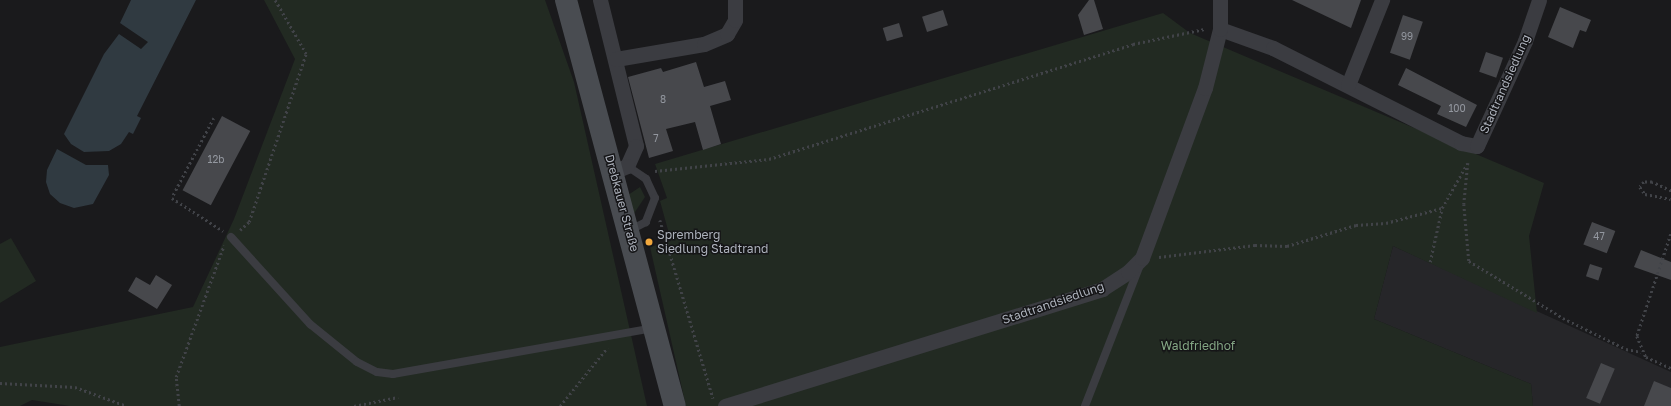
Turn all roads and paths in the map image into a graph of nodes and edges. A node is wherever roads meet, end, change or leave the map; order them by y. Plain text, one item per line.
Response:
1 (275, 0) edge
2 (566, 0) edge
3 (600, 0) edge
4 (736, 0) edge
5 (1220, 0) edge
6 (1382, 0) edge
7 (1539, 0) edge
8 (1220, 26) junction
9 (616, 59) junction
10 (1348, 85) junction
11 (214, 118) dead end
12 (1477, 146) junction
13 (1468, 163) junction
14 (627, 170) junction
15 (1671, 191) edge
16 (1671, 199) edge
17 (655, 203) junction
18 (1442, 208) junction
19 (630, 230) junction
20 (1671, 234) edge
21 (231, 237) junction
22 (1142, 258) junction
23 (1430, 262) dead end
24 (656, 328) junction
25 (633, 332) junction
26 (1641, 352) junction
27 (1671, 368) edge
28 (0, 383) edge
29 (398, 396) dead end
30 (127, 406) edge
31 (179, 406) edge
32 (354, 406) edge
33 (560, 406) edge
34 (675, 406) edge
35 (715, 406) edge
36 (725, 406) edge
37 (1085, 406) edge

1 - 21 path
2 - 14 street, Drebkauer Straße
3 - 9 street
4 - 9 street
5 - 8 street
6 - 10 street
7 - 12 street, Stadtrandsiedlung
8 - 10 street, Stadtrandsiedlung
8 - 14 path
8 - 22 street
9 - 14 street
10 - 12 street, Stadtrandsiedlung
11 - 21 path
12 - 13 path
13 - 18 path
13 - 26 path
14 - 17 lane
14 - 19 street, Drebkauer Straße
15 - 16 path
17 - 19 lane
17 - 35 path
18 - 22 path
18 - 23 path
19 - 24 street, Drebkauer Straße
20 - 26 path
21 - 25 lane
21 - 31 path
22 - 36 street, Stadtrandsiedlung
22 - 37 lane
24 - 25 lane
24 - 34 street, Drebkauer Straße
25 - 33 path
26 - 27 path
28 - 30 path
29 - 32 path

